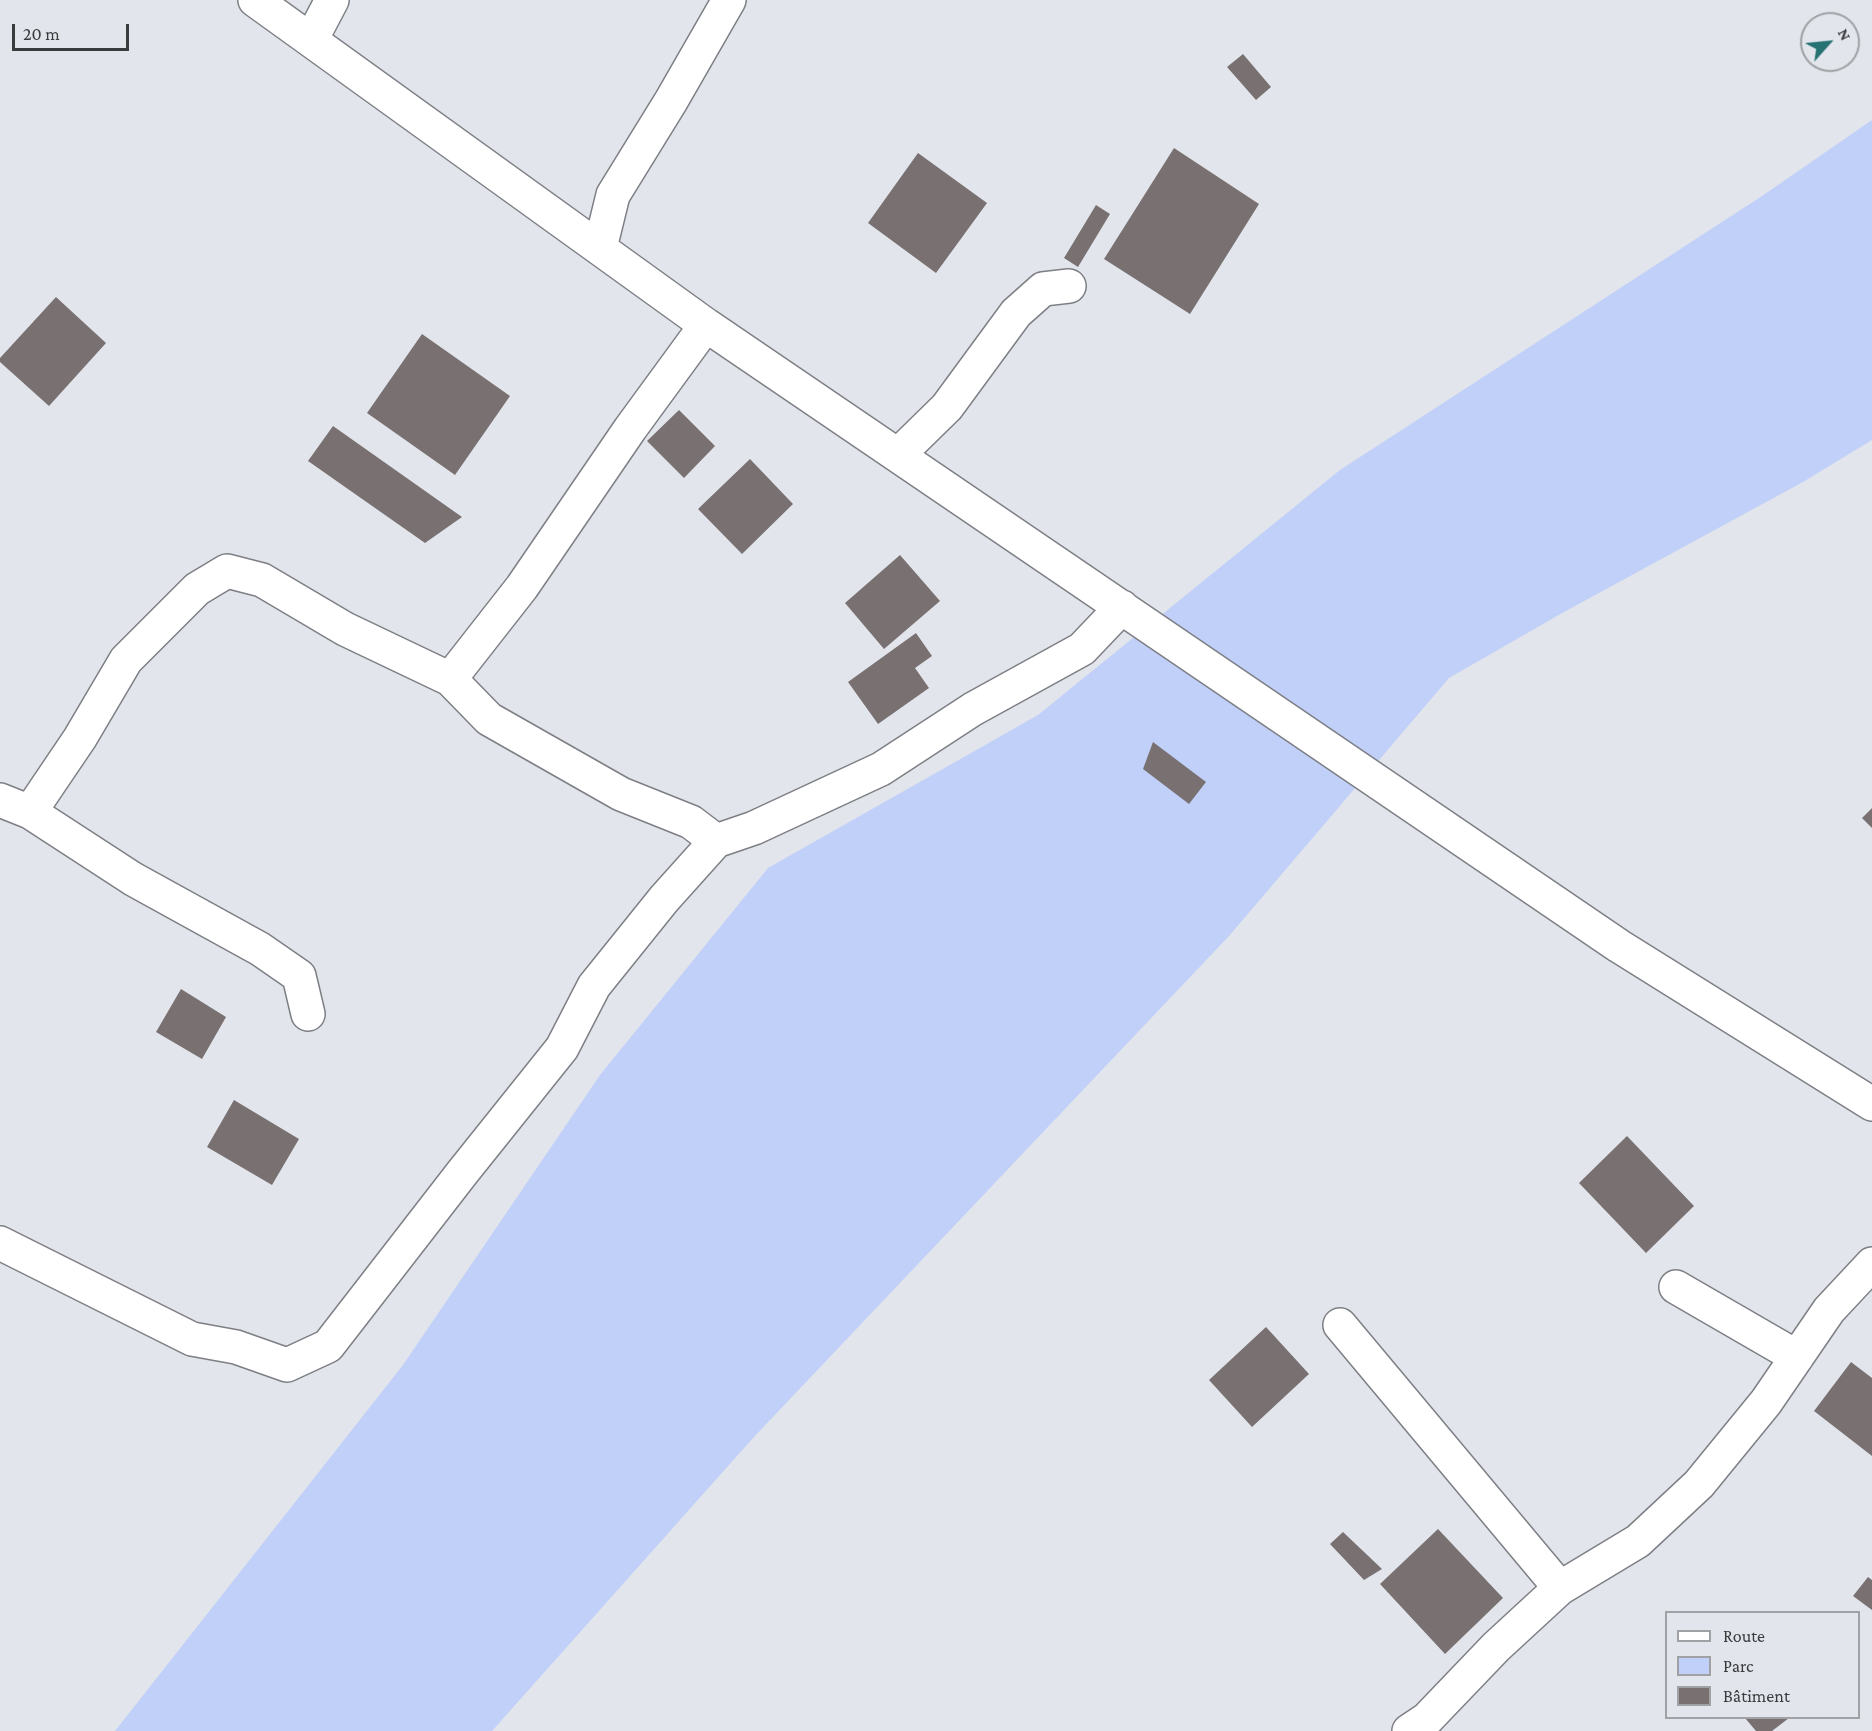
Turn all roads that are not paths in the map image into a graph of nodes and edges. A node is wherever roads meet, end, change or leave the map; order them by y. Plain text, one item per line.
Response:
1 (255, 0) edge
2 (332, 0) edge
3 (729, 0) edge
4 (311, 40) junction
5 (600, 248) junction
6 (1069, 286) dead end
7 (706, 325) junction
8 (898, 455) junction
9 (1122, 608) junction
10 (450, 679) junction
11 (0, 800) edge
12 (30, 812) junction
13 (716, 842) junction
14 (308, 1014) dead end
15 (1872, 1104) edge
16 (0, 1243) edge
17 (1872, 1264) edge
18 (1676, 1287) dead end
19 (1340, 1325) dead end
20 (1797, 1357) junction
21 (1560, 1588) junction
22 (1409, 1731) edge

1 - 4 street
2 - 4 street
3 - 5 street
4 - 5 street
5 - 7 street
6 - 8 street
7 - 8 street
7 - 10 street
8 - 9 street
9 - 13 street
9 - 15 street
10 - 12 street
10 - 13 street
11 - 12 street
12 - 14 street
13 - 16 street
17 - 20 street
18 - 20 street
19 - 21 street
20 - 21 street
21 - 22 street

